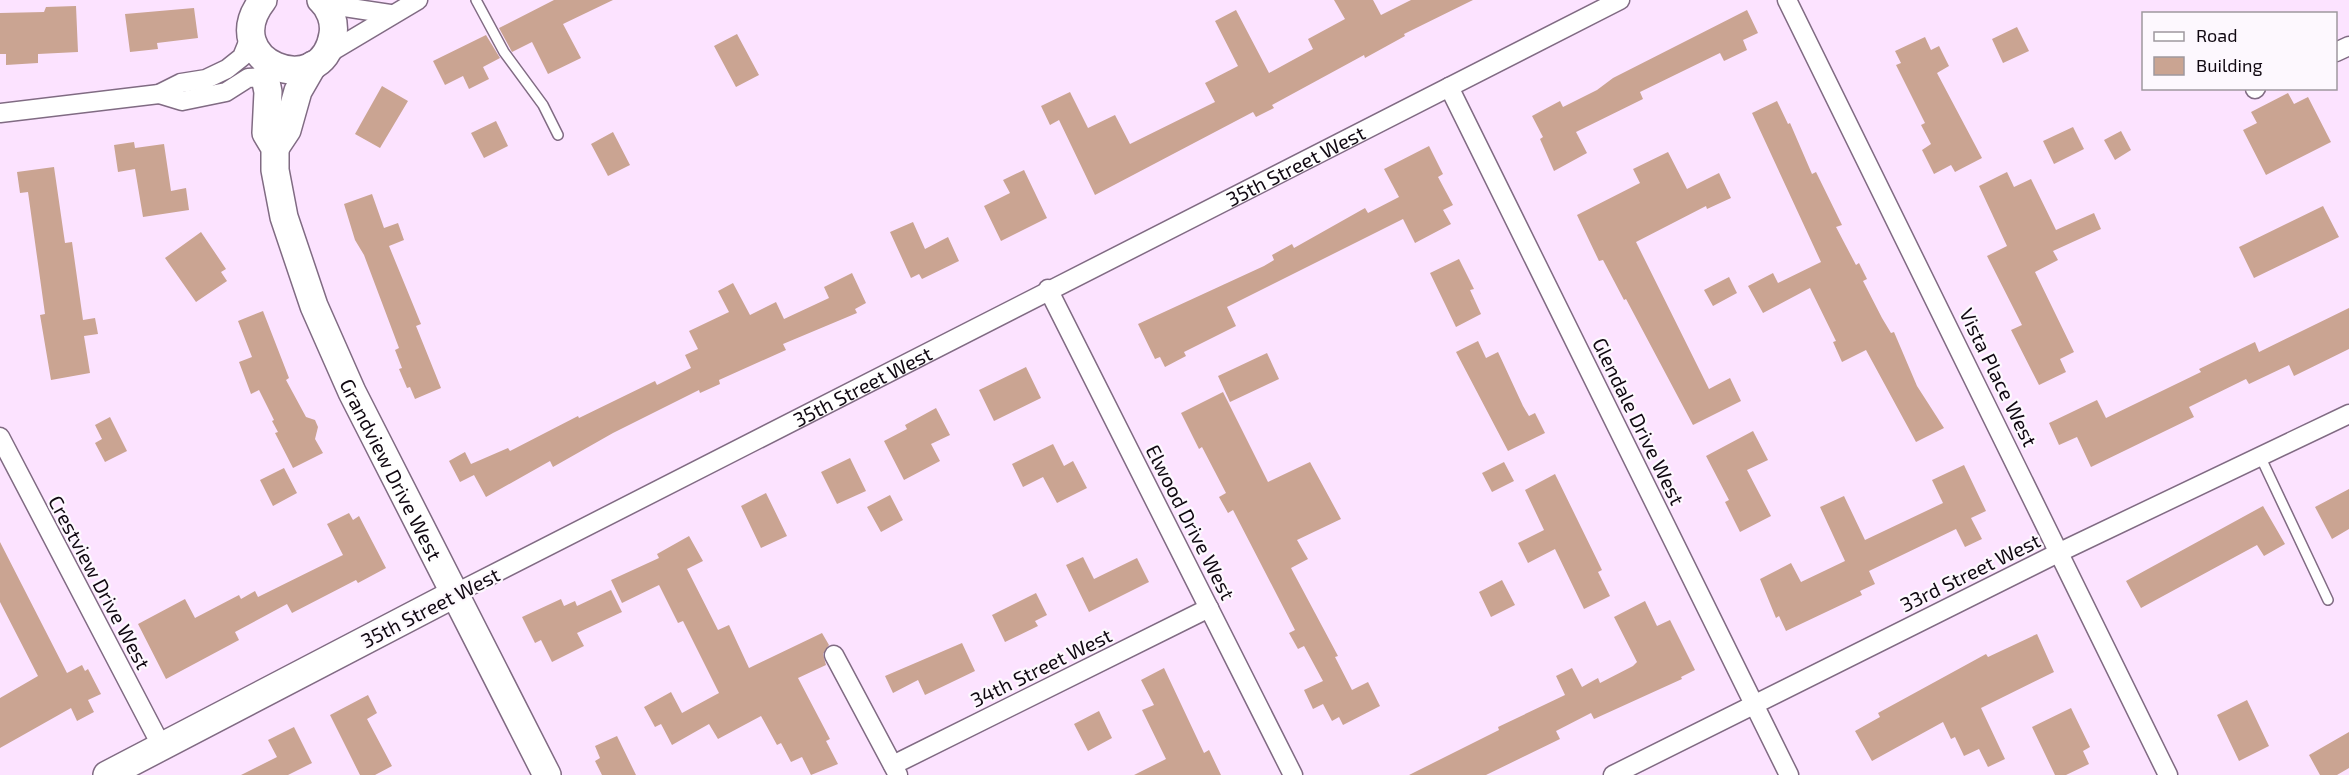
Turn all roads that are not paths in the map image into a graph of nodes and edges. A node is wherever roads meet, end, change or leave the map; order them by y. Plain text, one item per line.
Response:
1 (263, 0) edge
2 (418, 0) edge
3 (476, 0) edge
4 (1620, 0) edge
5 (1787, 0) edge
6 (323, 2) edge
7 (390, 15) junction
8 (251, 35) junction
9 (319, 61) junction
10 (269, 72) junction
11 (1449, 87) junction
12 (159, 94) junction
13 (0, 113) edge
14 (558, 135) dead end
15 (275, 148) junction
16 (1048, 289) junction
17 (2349, 414) edge
18 (0, 437) edge
19 (2260, 456) junction
20 (2060, 552) junction
21 (456, 593) junction
22 (2328, 600) dead end
23 (1209, 608) junction
24 (834, 655) dead end
25 (1754, 704) junction
26 (162, 747) junction
27 (895, 770) edge
28 (107, 775) edge
29 (547, 775) edge
30 (1293, 775) edge
31 (1613, 775) edge
32 (1789, 775) edge
33 (2168, 775) edge

1 - 8 street
2 - 7 street
3 - 14 lane
4 - 11 street, 35th Street West
5 - 20 street, Vista Place West
6 - 7 street
6 - 9 street
7 - 9 street
8 - 10 street
8 - 12 street
9 - 10 street
9 - 15 street
10 - 12 street
10 - 15 street, Grandview Drive West
11 - 16 street, 35th Street West
11 - 25 street, Glendale Drive West
12 - 13 street
15 - 21 street, Grandview Drive West
16 - 21 street, 35th Street West
16 - 23 street, Elwood Drive West
17 - 19 street, 33rd Street West
18 - 26 street, Crestview Drive West
19 - 20 street, 33rd Street West
19 - 22 lane
20 - 25 street, 33rd Street West
20 - 33 street, Vista Place West
21 - 26 street, 35th Street West
21 - 29 street, Grandview Drive West
23 - 27 street, 34th Street West
23 - 30 street, Elwood Drive West
24 - 27 street
25 - 31 street, 33rd Street West
25 - 32 street, Glendale Drive West
26 - 28 street, 35th Street West

